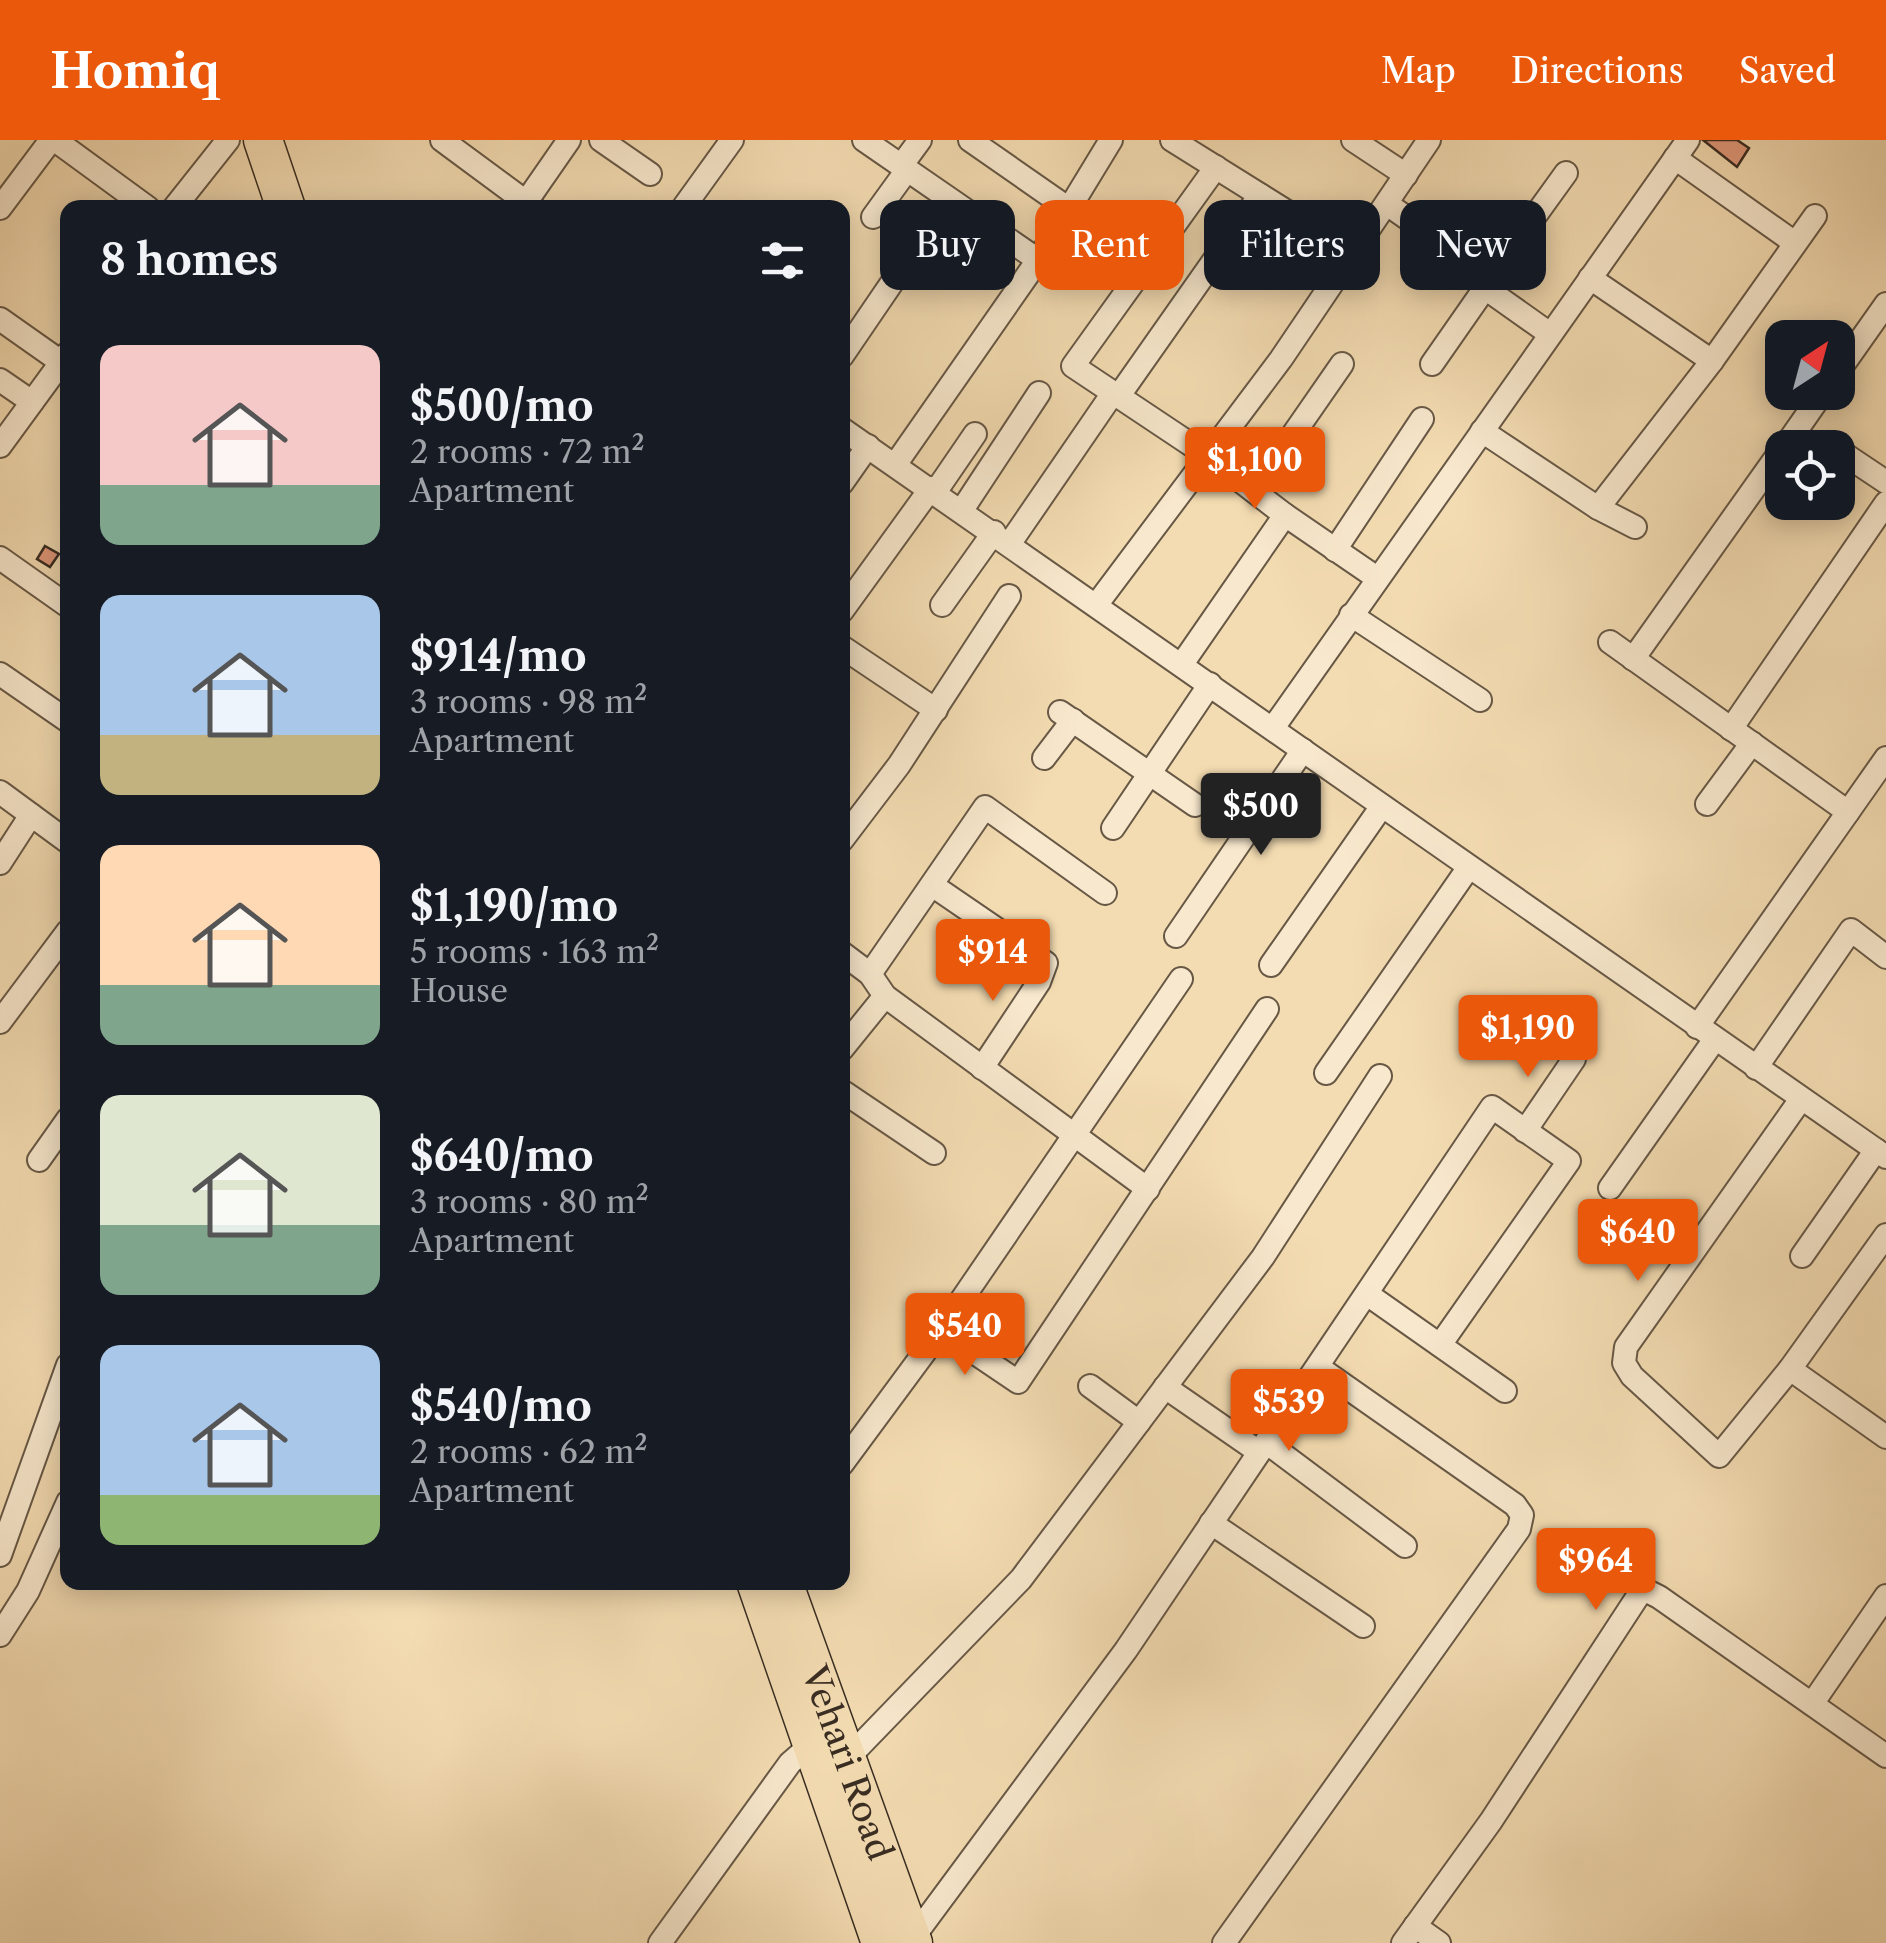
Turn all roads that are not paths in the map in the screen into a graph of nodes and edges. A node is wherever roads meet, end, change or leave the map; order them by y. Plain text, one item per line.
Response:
1 (53, 140) edge
2 (228, 140) edge
3 (263, 140) edge
4 (285, 140) edge
5 (442, 140) edge
6 (569, 140) edge
7 (601, 140) edge
8 (732, 140) edge
9 (864, 140) edge
10 (920, 140) edge
11 (970, 140) edge
12 (1111, 140) edge
13 (1172, 140) edge
14 (1353, 140) edge
15 (1429, 140) edge
16 (1681, 149) edge
17 (1216, 167) junction
18 (904, 168) junction
19 (1566, 173) dead end
20 (650, 174) dead end
21 (1406, 176) junction
22 (1260, 195) junction
23 (137, 200) edge
24 (180, 200) edge
25 (283, 200) edge
26 (305, 200) edge
27 (523, 200) edge
28 (533, 200) edge
29 (689, 200) edge
30 (1057, 200) edge
31 (1075, 200) edge
32 (1268, 200) edge
33 (1546, 201) edge
34 (1387, 204) junction
35 (0, 208) edge
36 (1380, 214) edge
37 (1400, 214) edge
38 (1814, 216) dead end
39 (872, 217) dead end
40 (1795, 243) junction
41 (1035, 258) edge
42 (1035, 264) edge
43 (1590, 278) junction
44 (887, 290) edge
45 (1328, 290) edge
46 (1483, 290) edge
47 (1498, 290) edge
48 (1886, 304) edge
49 (0, 319) edge
50 (1550, 334) junction
51 (850, 344) edge
52 (1855, 348) edge
53 (60, 356) edge
54 (1712, 361) junction
55 (60, 364) edge
56 (1342, 364) dead end
57 (1432, 364) dead end
58 (0, 380) edge
59 (1039, 394) dead end
60 (1115, 395) junction
61 (32, 402) junction
62 (1810, 410) edge
63 (1422, 419) dead end
64 (1800, 425) junction
65 (1796, 430) edge
66 (1808, 430) edge
67 (1482, 431) junction
68 (850, 434) edge
69 (975, 434) dead end
70 (0, 446) edge
71 (868, 446) junction
72 (1208, 456) junction
73 (1855, 462) edge
74 (895, 465) junction
75 (850, 472) edge
76 (1765, 473) edge
77 (1886, 482) edge
78 (933, 489) junction
79 (1254, 491) junction
80 (1886, 504) edge
81 (1598, 508) junction
82 (962, 510) junction
83 (1285, 515) junction
84 (1635, 527) dead end
85 (1002, 538) junction
86 (1335, 550) junction
87 (0, 558) edge
88 (1377, 578) junction
89 (1008, 596) dead end
90 (60, 600) edge
91 (850, 600) edge
92 (1097, 604) junction
93 (942, 605) dead end
94 (1351, 616) junction
95 (1610, 642) dead end
96 (850, 652) edge
97 (1634, 659) junction
98 (1182, 664) junction
99 (0, 674) edge
100 (1210, 684) junction
101 (1480, 700) dead end
102 (936, 710) junction
103 (60, 715) edge
104 (1272, 728) junction
105 (1731, 728) junction
106 (1752, 743) junction
107 (1303, 750) junction
108 (1044, 758) dead end
109 (1886, 758) edge
110 (1149, 774) junction
111 (0, 792) edge
112 (1707, 804) dead end
113 (1195, 805) dead end
114 (1382, 806) junction
115 (1848, 812) junction
116 (31, 816) junction
117 (1113, 828) dead end
118 (850, 829) edge
119 (60, 836) edge
120 (0, 863) edge
121 (1469, 867) junction
122 (932, 885) junction
123 (1105, 893) dead end
124 (1176, 936) dead end
125 (60, 942) edge
126 (1886, 958) edge
127 (850, 959) edge
128 (1272, 965) dead end
129 (870, 974) junction
130 (1180, 978) dead end
131 (885, 996) junction
132 (1268, 1009) dead end
133 (0, 1022) edge
134 (1706, 1033) junction
135 (850, 1038) edge
136 (1574, 1059) dead end
137 (982, 1068) junction
138 (1756, 1068) junction
139 (1326, 1073) dead end
140 (1380, 1076) dead end
141 (850, 1096) edge
142 (1801, 1099) junction
143 (60, 1130) edge
144 (1525, 1130) junction
145 (1072, 1136) junction
146 (934, 1154) dead end
147 (1881, 1154) edge
148 (39, 1160) dead end
149 (1610, 1188) dead end
150 (1148, 1189) junction
151 (1886, 1235) edge
152 (1802, 1256) dead end
153 (1367, 1294) junction
154 (941, 1330) junction
155 (1440, 1345) junction
156 (1318, 1367) junction
157 (1790, 1369) junction
158 (60, 1386) edge
159 (1090, 1386) dead end
160 (1165, 1388) junction
161 (1505, 1392) dead end
162 (1139, 1422) junction
163 (1886, 1437) edge
164 (1262, 1447) junction
165 (850, 1453) edge
166 (60, 1520) edge
167 (1211, 1524) junction
168 (1404, 1546) dead end
169 (0, 1555) edge
170 (759, 1590) edge
171 (785, 1590) edge
172 (1886, 1596) edge
173 (1363, 1626) dead end
174 (0, 1635) edge
175 (1812, 1704) junction
176 (812, 1744) junction
177 (1886, 1756) edge
178 (846, 1761) junction
179 (1409, 1934) edge
180 (902, 1942) edge
181 (660, 1943) edge
182 (1224, 1943) edge
183 (1439, 1943) edge

1 - 23 street
1 - 35 street
2 - 24 street
3 - 25 main road
4 - 26 main road
5 - 27 street
6 - 28 street
7 - 20 street
8 - 29 street
9 - 18 street
10 - 18 street
11 - 30 street
12 - 31 street
13 - 17 street
14 - 21 street
15 - 21 street
16 - 40 street
16 - 43 street
17 - 22 street
17 - 60 street
18 - 39 street
18 - 41 street
19 - 33 street
21 - 34 street
22 - 32 street
22 - 60 street
34 - 36 street
34 - 37 street
38 - 40 street
40 - 54 street
42 - 74 street
43 - 50 street
43 - 54 street
44 - 51 street
45 - 72 street
46 - 57 street
47 - 50 street
48 - 52 street
49 - 53 street
50 - 67 street
54 - 81 street
55 - 61 street
56 - 79 street
58 - 61 street
59 - 82 street
60 - 72 street
60 - 85 street
61 - 70 street
62 - 64 street
63 - 86 street
64 - 65 street
64 - 66 street
67 - 81 street
67 - 88 street
68 - 71 street
69 - 78 street
71 - 74 street
71 - 75 street
72 - 79 street
72 - 92 street
73 - 77 street
74 - 78 street
76 - 97 street
78 - 82 street
78 - 91 street
79 - 83 street
80 - 105 street
81 - 84 street
82 - 85 street
83 - 86 street
83 - 98 street
85 - 92 street
85 - 93 street
86 - 88 street
87 - 90 street
88 - 94 street
89 - 102 street
92 - 98 street
94 - 101 street
94 - 104 street
95 - 97 street
96 - 102 street
97 - 105 street
98 - 100 street
99 - 103 street
100 - 104 street
100 - 110 street
102 - 118 street
104 - 107 street
105 - 106 street
106 - 112 street
106 - 115 street
107 - 114 street
107 - 124 street
108 - 110 street
109 - 115 street
110 - 113 street
110 - 117 street
111 - 116 street
114 - 121 street
114 - 128 street
115 - 134 street
116 - 119 street
116 - 120 street
121 - 134 street
121 - 139 street
122 - 123 street
122 - 129 street
122 - 137 street
125 - 133 street
126 - 138 street
127 - 129 street
129 - 131 street
130 - 145 street
131 - 135 street
131 - 137 street
132 - 150 street
134 - 138 street
134 - 149 street
136 - 144 street
137 - 145 street
138 - 142 street
140 - 160 street
141 - 146 street
142 - 147 street
142 - 157 street
143 - 148 street
144 - 153 street
144 - 155 street
145 - 150 street
145 - 154 street
147 - 152 street
150 - 154 street
151 - 157 street
153 - 155 street
153 - 156 street
154 - 165 street
155 - 161 street
156 - 164 street
156 - 182 street
157 - 163 street
158 - 169 street
159 - 162 street
160 - 162 street
160 - 164 street
162 - 178 street
164 - 167 street
164 - 168 street
166 - 174 street
167 - 173 street
167 - 180 street
170 - 176 main road, Vehari Road
171 - 178 main road, Vehari Road
172 - 175 street
175 - 177 street
175 - 179 street
176 - 180 main road, Vehari Road
176 - 181 street
178 - 180 main road, Vehari Road
179 - 183 street

